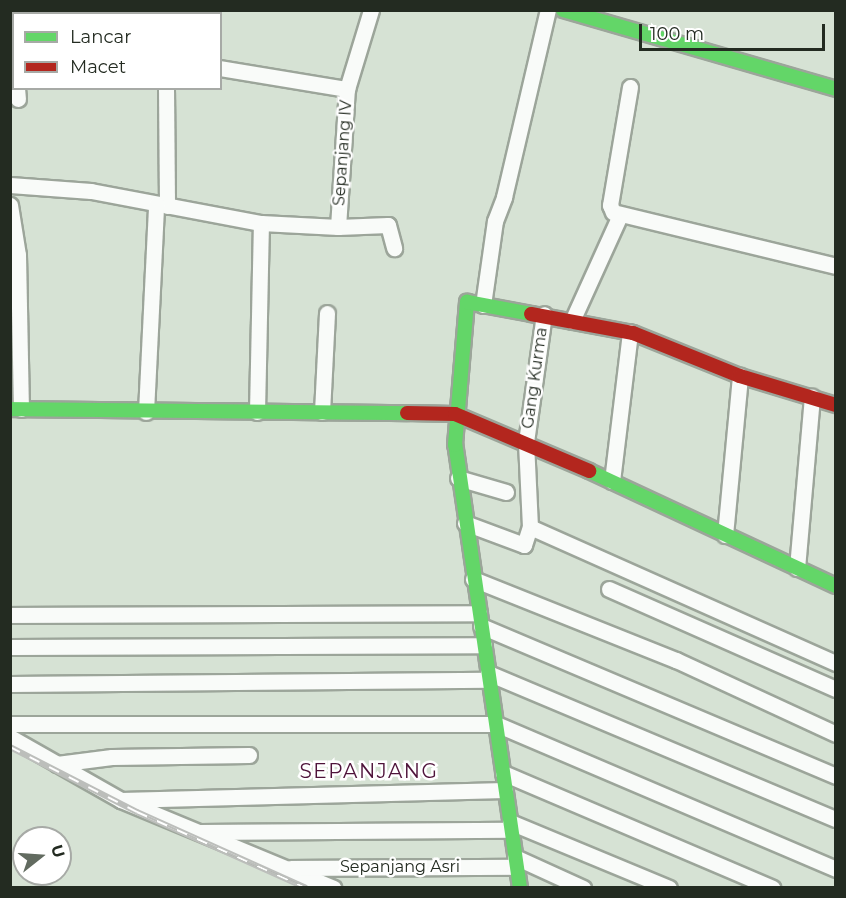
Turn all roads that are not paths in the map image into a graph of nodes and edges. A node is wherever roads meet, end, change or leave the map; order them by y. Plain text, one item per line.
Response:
1 (371, 10) edge
2 (548, 10) edge
3 (563, 10) edge
4 (222, 68) edge
5 (630, 87) dead end
6 (347, 89) junction
7 (836, 89) edge
8 (166, 90) edge
9 (10, 185) edge
10 (10, 205) edge
11 (162, 205) junction
12 (620, 215) junction
13 (261, 223) junction
14 (339, 227) junction
15 (394, 248) dead end
16 (836, 266) edge
17 (483, 304) junction
18 (327, 313) dead end
19 (544, 314) junction
20 (572, 321) junction
21 (630, 332) junction
22 (740, 375) junction
23 (812, 397) junction
24 (836, 405) edge
25 (16, 409) edge
26 (146, 412) junction
27 (256, 412) junction
28 (322, 412) junction
29 (455, 414) junction
30 (526, 442) junction
31 (458, 478) junction
32 (612, 481) junction
33 (506, 492) dead end
34 (465, 524) junction
35 (530, 527) junction
36 (724, 535) junction
37 (797, 568) junction
38 (474, 579) junction
39 (836, 586) edge
40 (609, 589) dead end
41 (10, 615) edge
42 (480, 620) junction
43 (484, 645) junction
44 (10, 647) edge
45 (836, 663) edge
46 (489, 676) junction
47 (10, 684) edge
48 (836, 689) edge
49 (10, 724) edge
50 (496, 724) junction
51 (836, 734) edge
52 (10, 737) edge
53 (249, 755) dead end
54 (57, 764) junction
55 (503, 773) junction
56 (836, 777) edge
57 (505, 790) junction
58 (121, 800) junction
59 (836, 819) edge
60 (510, 826) junction
61 (191, 832) junction
62 (516, 862) junction
63 (284, 868) junction
64 (836, 869) edge
65 (333, 888) edge
66 (520, 888) edge
67 (583, 888) edge
68 (669, 888) edge
69 (772, 888) edge

1 - 6 street, Sepanjang IV
2 - 17 street
3 - 7 street
4 - 6 street
5 - 12 street
6 - 14 street, Sepanjang IV
8 - 11 street
9 - 11 street
10 - 25 street
11 - 13 street
11 - 26 street
12 - 16 street
12 - 20 street
13 - 14 street
13 - 27 street
14 - 15 street
17 - 19 street
17 - 29 street
18 - 28 street
19 - 20 street
19 - 30 street, Gang Kurma
20 - 21 street
21 - 22 street
21 - 32 street
22 - 23 street
22 - 36 street
23 - 24 street
23 - 37 street
25 - 26 street
26 - 27 street
27 - 28 street
28 - 29 street
29 - 30 street
29 - 31 street
30 - 32 street
30 - 35 street, Gang Kurma
31 - 33 street
31 - 34 street
32 - 36 street
34 - 35 street
34 - 38 street
35 - 45 street
36 - 37 street
37 - 39 street
38 - 42 street
38 - 51 street
40 - 48 street
41 - 42 street
42 - 43 street
42 - 56 street
43 - 44 street
43 - 46 street
46 - 47 street
46 - 50 street
46 - 59 street
49 - 50 street
50 - 55 street
50 - 64 street
52 - 54 street
53 - 54 street
54 - 58 street
55 - 57 street
55 - 69 street
57 - 58 street
57 - 60 street
58 - 61 street
60 - 61 street
60 - 62 street
60 - 68 street
61 - 63 street
62 - 63 street, Sepanjang Asri
62 - 66 street
62 - 67 street
63 - 65 street

